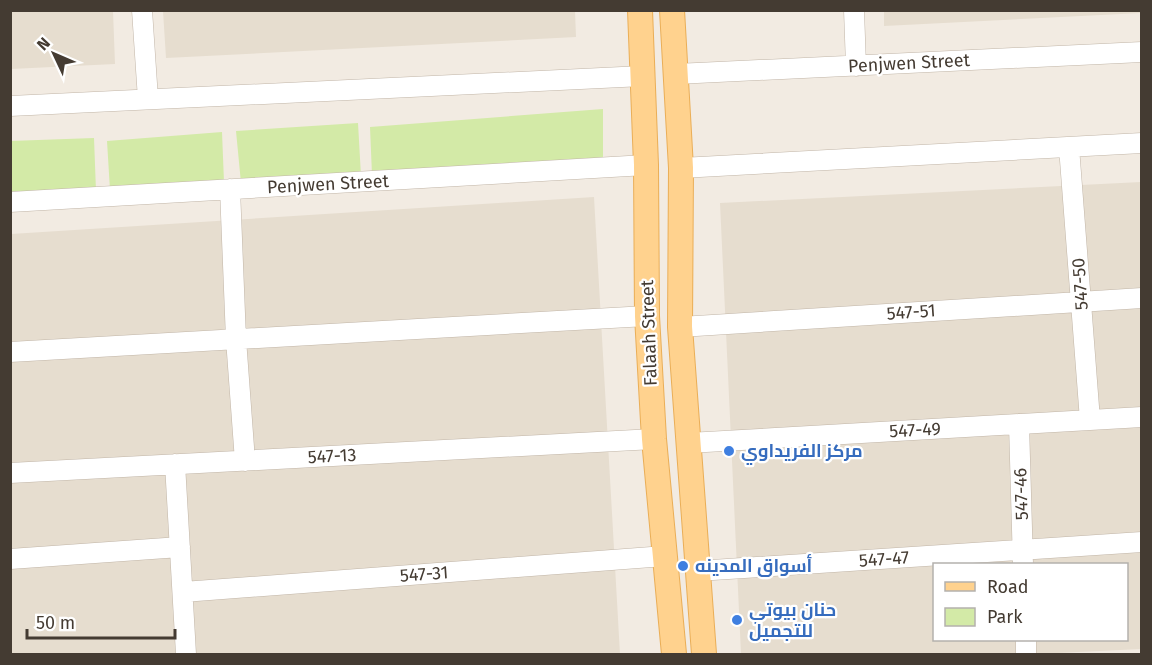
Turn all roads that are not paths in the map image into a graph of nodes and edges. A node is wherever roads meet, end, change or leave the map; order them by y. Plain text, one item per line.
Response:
1 (142, 10) edge
2 (640, 10) edge
3 (672, 10) edge
4 (854, 10) edge
5 (1142, 52) edge
6 (856, 66) junction
7 (676, 74) junction
8 (643, 76) junction
9 (147, 99) junction
10 (10, 106) edge
11 (1142, 143) edge
12 (1069, 147) junction
13 (646, 165) junction
14 (681, 168) junction
15 (230, 189) junction
16 (10, 202) edge
17 (1142, 298) edge
18 (1081, 302) junction
19 (647, 316) junction
20 (680, 327) junction
21 (236, 339) junction
22 (10, 352) edge
23 (1142, 417) edge
24 (1090, 420) junction
25 (1019, 424) junction
26 (654, 439) junction
27 (688, 443) junction
28 (244, 461) junction
29 (175, 465) junction
30 (10, 473) edge
31 (1142, 542) edge
32 (180, 547) junction
33 (665, 556) junction
34 (1023, 557) edge
35 (10, 560) edge
36 (697, 572) junction
37 (183, 592) junction
38 (186, 654) edge
39 (674, 654) edge
40 (704, 654) edge

1 - 9 street
2 - 8 main road, Falaah Street
3 - 7 main road, Falaah Street
4 - 6 street
5 - 6 street, Penjwen Street
6 - 7 street, Penjwen Street
7 - 14 main road, Falaah Street
8 - 9 street
8 - 13 main road, Falaah Street
9 - 10 street
11 - 12 street
12 - 14 street
12 - 18 street, 547-50
13 - 15 street, Penjwen Street
13 - 19 main road, Falaah Street
14 - 20 main road, Falaah Street
15 - 16 street, Penjwen Street
15 - 21 street
17 - 18 street, 547-51
18 - 20 street, 547-51
18 - 24 street, 547-50
19 - 21 street
19 - 26 main road, Falaah Street
20 - 27 main road, Falaah Street
21 - 22 street
21 - 28 street
23 - 24 street, 547-49
24 - 25 street, 547-49
25 - 27 street, 547-49
25 - 34 street, 547-46
26 - 28 street, 547-13
26 - 33 main road, Falaah Street
27 - 36 main road, Falaah Street
28 - 29 street, 547-13
29 - 30 street, 547-13
29 - 32 street
31 - 34 street, 547-47
32 - 35 street
32 - 37 street
33 - 37 street, 547-31
33 - 39 main road, Falaah Street
34 - 36 street, 547-47
36 - 40 main road, Falaah Street
37 - 38 street

